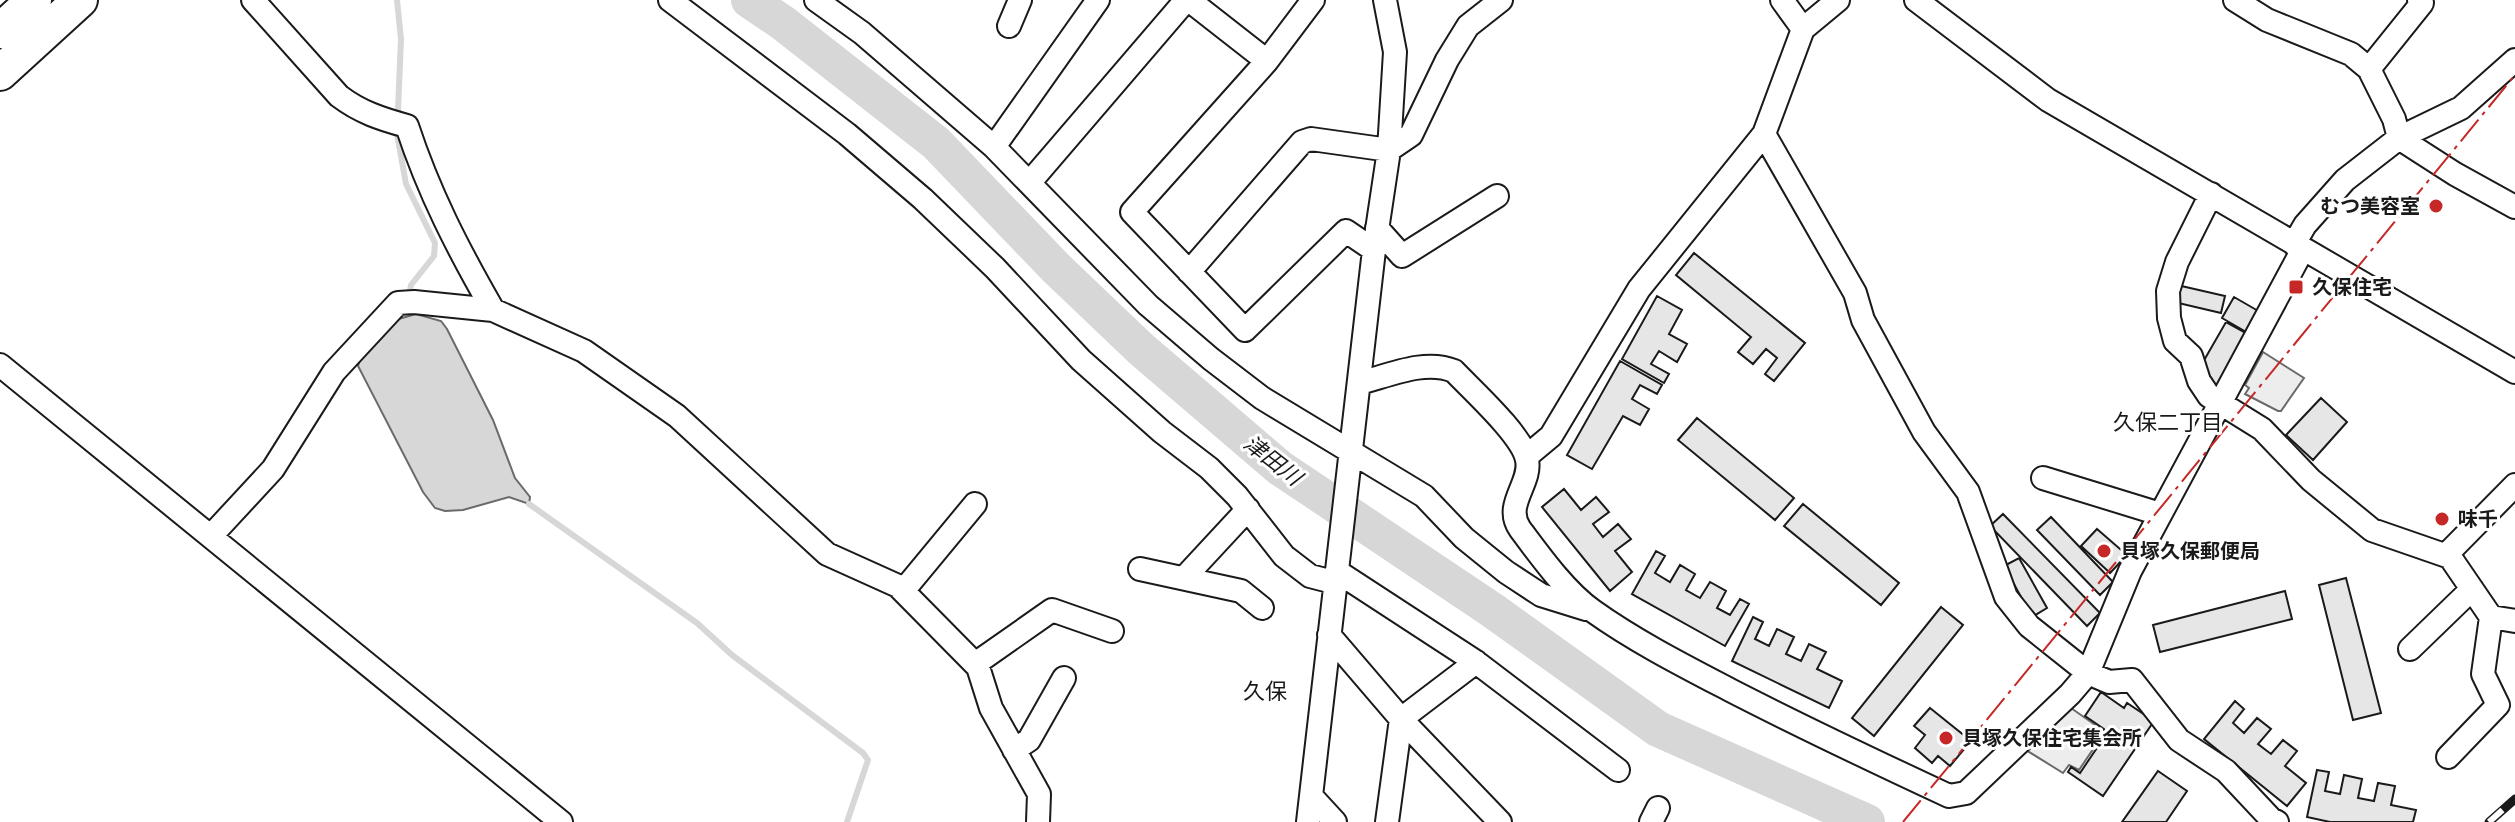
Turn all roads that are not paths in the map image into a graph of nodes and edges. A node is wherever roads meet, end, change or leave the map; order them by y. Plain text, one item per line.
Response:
1 (34, 0) edge
2 (80, 0) edge
3 (253, 0) edge
4 (670, 0) edge
5 (816, 0) edge
6 (1020, 0) edge
7 (1098, 0) edge
8 (1187, 0) edge
9 (1313, 0) edge
10 (1385, 0) edge
11 (1501, 0) edge
12 (1782, 0) edge
13 (1838, 0) edge
14 (1916, 0) edge
15 (2235, 0) edge
16 (2419, 0) edge
17 (1009, 26) dead end
18 (1803, 29) junction
19 (0, 31) edge
20 (2515, 60) edge
21 (1267, 61) junction
22 (2369, 69) junction
23 (0, 73) edge
24 (1764, 134) junction
25 (2399, 138) junction
26 (994, 147) junction
27 (1389, 150) junction
28 (1030, 182) junction
29 (2211, 194) junction
30 (1497, 196) dead end
31 (2515, 207) edge
32 (1376, 239) junction
33 (2298, 246) junction
34 (1189, 272) junction
35 (493, 310) junction
36 (0, 365) edge
37 (2515, 372) edge
38 (1360, 383) junction
39 (2220, 404) junction
40 (1352, 454) junction
41 (1527, 456) junction
42 (2043, 478) dead end
43 (2515, 485) edge
44 (975, 504) dead end
45 (1248, 509) junction
46 (2160, 514) junction
47 (211, 536) junction
48 (2450, 557) junction
49 (1140, 569) dead end
50 (1337, 577) junction
51 (1184, 578) junction
52 (2472, 589) junction
53 (903, 591) junction
54 (1262, 608) dead end
55 (1591, 611) junction
56 (2491, 617) junction
57 (2515, 621) edge
58 (1112, 631) dead end
59 (1329, 635) junction
60 (2410, 649) dead end
61 (1476, 662) junction
62 (975, 664) junction
63 (2088, 673) junction
64 (1064, 678) dead end
65 (1401, 719) junction
66 (1014, 750) junction
67 (2448, 757) dead end
68 (1618, 770) dead end
69 (1312, 797) junction
70 (561, 822) edge
71 (1038, 822) edge
72 (1308, 822) edge
73 (1335, 822) edge
74 (1387, 822) edge
75 (1500, 822) edge
76 (2277, 822) edge

1 - 19 highway
2 - 23 highway
3 - 35 street
4 - 45 street
5 - 26 street
6 - 17 street
7 - 26 street
8 - 21 street
8 - 28 street
9 - 21 street
10 - 27 street
11 - 27 street
12 - 18 street
13 - 18 street
14 - 29 street
15 - 22 street
16 - 22 street
18 - 24 street
20 - 25 street
21 - 34 street
22 - 25 street
24 - 41 street
24 - 63 street
25 - 31 street
25 - 33 street
26 - 28 street
27 - 32 street
27 - 34 street
28 - 40 street
29 - 33 street
29 - 39 street
30 - 32 street
32 - 34 street
32 - 38 street
33 - 37 street
33 - 39 street
35 - 47 street
35 - 53 street
36 - 47 street
38 - 40 street
38 - 41 street
39 - 46 street
39 - 48 street
40 - 50 street
40 - 55 street
41 - 55 street
42 - 46 street
43 - 48 street
44 - 53 street
45 - 50 street
45 - 51 street
46 - 63 street
47 - 70 street
48 - 52 street
49 - 51 street
50 - 59 street
50 - 61 street
51 - 54 street
52 - 56 street
52 - 60 street
53 - 62 street
55 - 63 street
56 - 57 street
56 - 67 street
58 - 62 street
59 - 65 street
59 - 69 street
61 - 65 street
61 - 68 street
62 - 66 street
63 - 76 street
64 - 66 street
65 - 74 street
65 - 75 street
66 - 71 street
69 - 72 street
69 - 73 street

